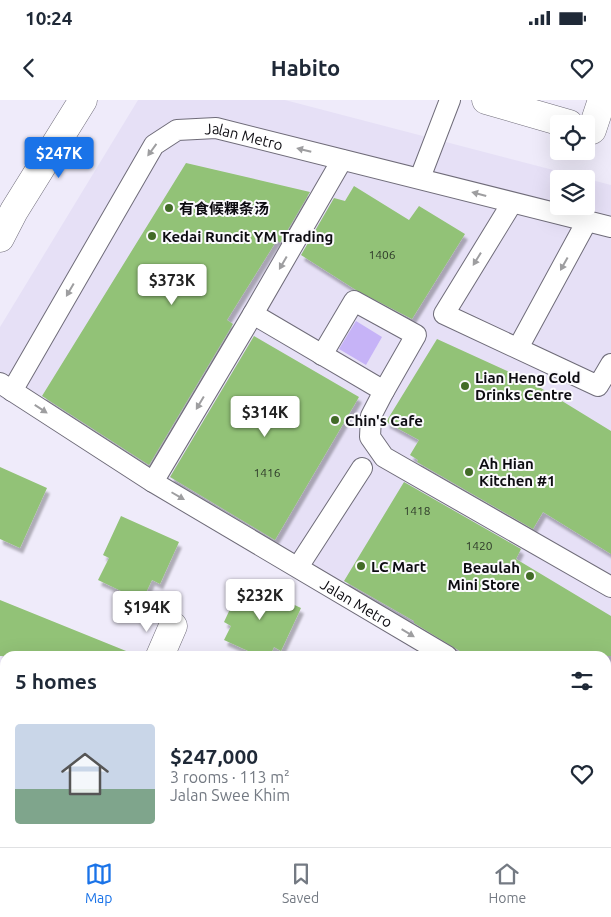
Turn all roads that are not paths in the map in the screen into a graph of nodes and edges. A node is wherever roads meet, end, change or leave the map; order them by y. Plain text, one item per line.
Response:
1 (82, 100) edge
2 (486, 100) edge
3 (602, 100) edge
4 (447, 106) edge
5 (595, 117) edge
6 (550, 118) edge
7 (342, 160) junction
8 (420, 178) junction
9 (512, 203) junction
10 (587, 221) junction
11 (611, 227) edge
12 (0, 238) edge
13 (253, 314) junction
14 (518, 348) junction
15 (322, 355) junction
16 (611, 364) edge
17 (6, 387) edge
18 (605, 389) edge
19 (384, 391) junction
20 (362, 468) dead end
21 (153, 482) junction
22 (298, 567) junction
23 (611, 587) edge
24 (173, 626) dead end
25 (162, 651) edge
26 (439, 651) edge

1 - 12 street
2 - 6 street
3 - 5 street
4 - 8 lane
7 - 8 lane, Jalan Metro
7 -> 13 lane
7 -> 17 lane, Jalan Metro
9 -> 8 lane, Jalan Metro
9 - 10 lane, Jalan Metro
9 -> 14 lane
10 - 11 lane, Jalan Metro
10 -> 14 lane
13 - 15 lane
13 -> 21 lane
14 - 18 lane
15 - 19 lane
15 - 19 lane
16 - 18 lane
17 -> 21 lane, Jalan Metro
19 - 23 lane
20 - 22 lane
21 -> 22 lane, Jalan Metro
22 -> 26 lane, Jalan Metro
24 - 25 street

